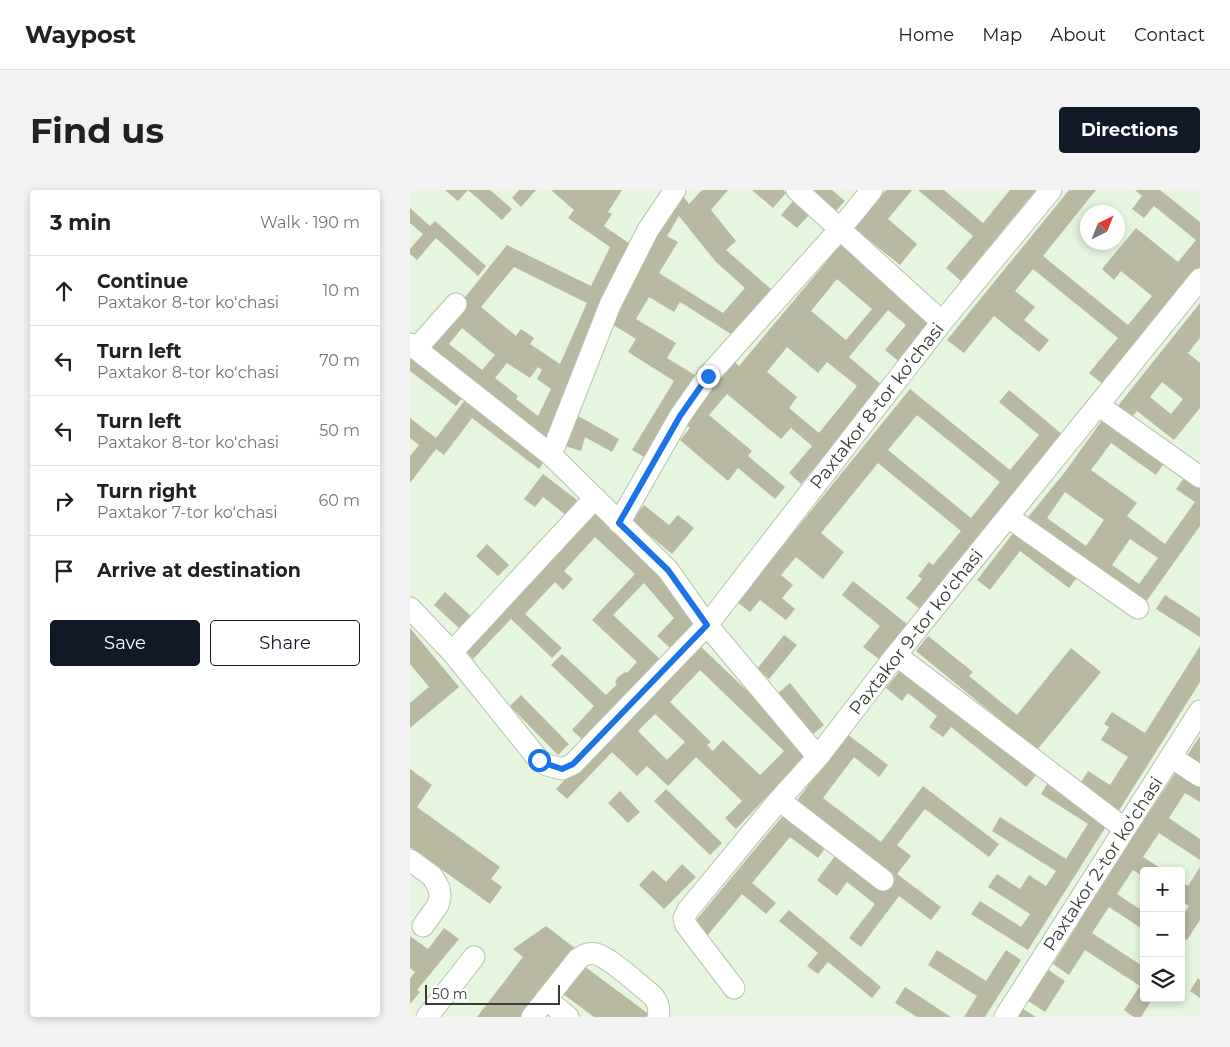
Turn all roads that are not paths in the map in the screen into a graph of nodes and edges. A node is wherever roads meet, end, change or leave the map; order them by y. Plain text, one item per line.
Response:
1 (675, 190) edge
2 (797, 190) edge
3 (872, 190) edge
4 (1051, 190) edge
5 (840, 229) junction
6 (1200, 279) edge
7 (456, 304) dead end
8 (942, 322) junction
9 (413, 347) edge
10 (1098, 406) junction
11 (552, 456) junction
12 (1200, 477) edge
13 (595, 498) junction
14 (1008, 517) junction
15 (619, 523) junction
16 (410, 608) edge
17 (1138, 608) dead end
18 (707, 625) junction
19 (452, 652) junction
20 (896, 655) junction
21 (1200, 711) edge
22 (818, 757) junction
23 (1171, 757) junction
24 (1200, 776) edge
25 (779, 800) junction
26 (1125, 829) junction
27 (410, 860) edge
28 (883, 880) dead end
29 (422, 926) dead end
30 (474, 957) dead end
31 (734, 988) dead end
32 (546, 999) junction
33 (427, 1017) edge
34 (532, 1017) edge
35 (568, 1017) edge
36 (658, 1017) edge
37 (1005, 1017) edge

1 - 11 street
2 - 5 street
3 - 5 street
4 - 8 street, Paxtakor 8-tor koʻchasi
5 - 8 street
5 - 15 street
6 - 10 street, Paxtakor 9-tor koʻchasi
7 - 9 street
8 - 18 street, Paxtakor 8-tor koʻchasi
9 - 11 street
10 - 12 street
10 - 14 street, Paxtakor 9-tor koʻchasi
11 - 13 street
13 - 15 street
13 - 19 street
14 - 17 street
14 - 20 street, Paxtakor 9-tor koʻchasi
15 - 18 street
16 - 19 street, Paxtakor 8-tor koʻchasi
18 - 19 street, Paxtakor 8-tor koʻchasi
18 - 22 street
20 - 22 street, Paxtakor 9-tor koʻchasi
20 - 26 street
21 - 23 street, Paxtakor 2-tor koʻchasi
22 - 25 street, Paxtakor 9-tor koʻchasi
23 - 24 street
23 - 26 street, Paxtakor 2-tor koʻchasi
25 - 28 street
25 - 31 street, Paxtakor 9-tor koʻchasi
26 - 37 street, Paxtakor 2-tor koʻchasi
27 - 29 street
30 - 33 street
32 - 34 street
32 - 35 street
32 - 36 street

